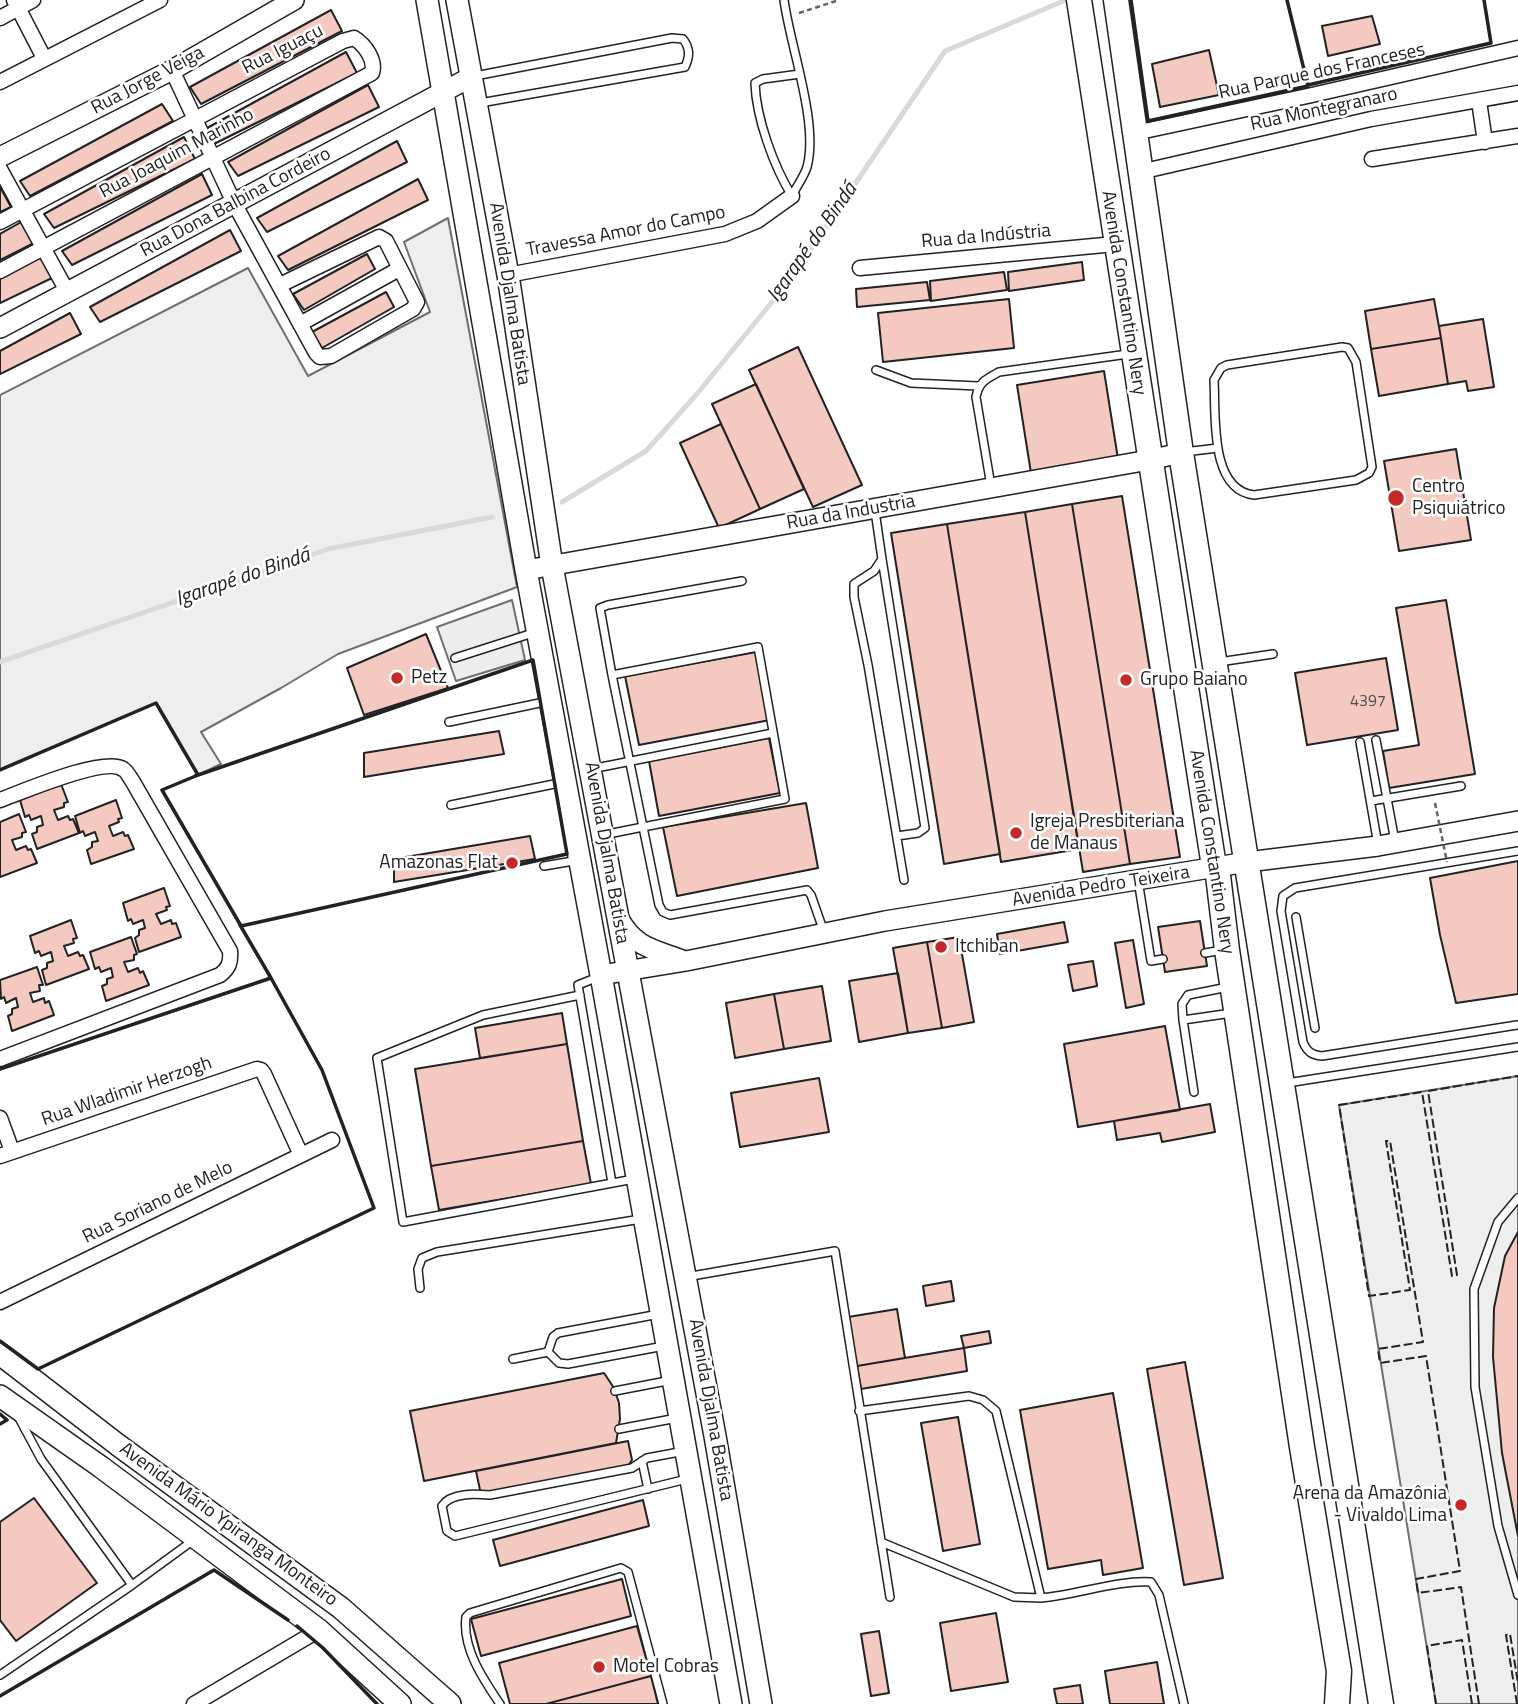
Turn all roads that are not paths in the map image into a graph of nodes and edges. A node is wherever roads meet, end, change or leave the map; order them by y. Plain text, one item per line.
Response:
1 (33, 0) edge
2 (160, 0) edge
3 (294, 0) edge
4 (427, 0) edge
5 (457, 0) edge
6 (784, 0) edge
7 (1116, 0) edge
8 (16, 4) edge
9 (1081, 11) edge
10 (0, 18) edge
11 (1518, 48) edge
12 (44, 58) junction
13 (172, 70) junction
14 (372, 73) joint
15 (800, 74) junction
16 (471, 77) junction
17 (0, 82) edge
18 (443, 93) junction
19 (1518, 93) edge
20 (1479, 101) junction
21 (476, 104) junction
22 (194, 118) junction
23 (1135, 132) junction
24 (1518, 136) edge
25 (1486, 142) junction
26 (0, 157) edge
27 (212, 157) junction
28 (1371, 159) dead end
29 (0, 169) edge
30 (1140, 172) junction
31 (792, 196) junction
32 (234, 203) junction
33 (22, 210) junction
34 (0, 222) edge
35 (1115, 244) junction
36 (43, 247) junction
37 (860, 268) dead end
38 (399, 270) junction
39 (0, 271) edge
40 (508, 275) junction
41 (280, 285) junction
42 (68, 293) junction
43 (300, 324) junction
44 (0, 328) edge
45 (1132, 353) junction
46 (876, 370) dead end
47 (978, 386) junction
48 (1218, 448) junction
49 (1181, 453) junction
50 (1149, 460) junction
51 (991, 488) junction
52 (875, 509) junction
53 (883, 559) junction
54 (552, 566) junction
55 (526, 570) junction
56 (742, 581) dead end
57 (537, 631) junction
58 (1273, 654) dead end
59 (455, 658) dead end
60 (1215, 663) junction
61 (612, 675) junction
62 (550, 701) junction
63 (449, 722) dead end
64 (774, 733) junction
65 (1376, 740) dead end
66 (1360, 742) dead end
67 (630, 761) junction
68 (591, 769) junction
69 (565, 782) junction
70 (1461, 786) dead end
71 (1387, 798) junction
72 (0, 800) edge
73 (1371, 801) junction
74 (451, 805) dead end
75 (1518, 821) edge
76 (643, 827) junction
77 (602, 835) junction
78 (897, 836) junction
79 (1387, 844) junction
80 (1518, 851) edge
81 (580, 860) junction
82 (1247, 862) junction
83 (544, 866) dead end
84 (1217, 867) junction
85 (904, 880) dead end
86 (1138, 880) junction
87 (617, 916) junction
88 (1297, 918) dead end
89 (824, 933) junction
90 (1163, 959) dead end
91 (686, 961) junction
92 (627, 972) junction
93 (601, 975) junction
94 (1232, 986) junction
95 (580, 995) junction
96 (1236, 1012) junction
97 (1182, 1020) junction
98 (1517, 1025) edge
99 (1315, 1028) dead end
100 (1518, 1047) edge
101 (0, 1059) edge
102 (1283, 1084) junction
103 (1194, 1092) dead end
104 (0, 1118) edge
105 (332, 1140) dead end
106 (6, 1154) edge
107 (301, 1155) junction
108 (638, 1179) junction
109 (612, 1184) junction
110 (1518, 1198) edge
111 (645, 1218) junction
112 (685, 1278) junction
113 (420, 1288) dead end
114 (0, 1302) edge
115 (661, 1313) junction
116 (667, 1345) junction
117 (548, 1352) junction
118 (0, 1354) edge
119 (513, 1359) dead end
120 (673, 1380) junction
121 (615, 1391) dead end
122 (6, 1401) edge
123 (859, 1411) junction
124 (679, 1417) junction
125 (619, 1429) dead end
126 (685, 1451) junction
127 (642, 1461) junction
128 (690, 1478) junction
129 (648, 1489) junction
130 (196, 1539) junction
131 (881, 1542) junction
132 (132, 1585) junction
133 (1518, 1595) edge
134 (890, 1597) dead end
135 (1041, 1598) junction
136 (319, 1630) junction
137 (1339, 1671) junction
138 (0, 1675) edge
139 (194, 1704) edge
140 (400, 1704) edge
141 (450, 1704) edge
142 (500, 1704) edge
143 (663, 1704) edge
144 (731, 1704) edge
145 (761, 1704) edge
146 (1184, 1704) edge
147 (1337, 1704) edge
148 (1344, 1704) edge
149 (1381, 1704) edge

1 - 8 street
2 - 12 street
3 - 13 street, Rua Jorge Veiga
4 - 18 main road, Avenida Djalma Batista
5 - 16 main road, Avenida Djalma Batista
6 - 15 lane, Travessa Amor do Campo
7 - 23 highway, Avenida Constantino Nery
8 - 10 street
8 - 12 street
9 - 35 highway, Avenida Constantino Nery
11 - 23 street, Rua Parque dos Franceses
12 - 17 street
13 - 22 street
13 - 26 street, Rua Jorge Veiga
14 - 22 street, Rua Iguaçu
14 - 27 street, Rua Joaquim Marinho
15 - 31 lane, Travessa Amor do Campo
15 - 31 lane
16 - 18 street, Rua Dona Balbina Cordeiro
16 - 21 main road, Avenida Djalma Batista
16 - 21 lane
18 - 32 street, Rua Dona Balbina Cordeiro
18 - 55 main road, Avenida Djalma Batista
19 - 20 street, Rua Montegranaro
20 - 25 street
20 - 30 street, Rua Montegranaro
21 - 40 main road, Avenida Djalma Batista
22 - 27 street
22 - 33 street
23 - 30 highway, Avenida Constantino Nery
24 - 25 street
25 - 28 street
27 - 32 street
27 - 36 street, Rua Joaquim Marinho
29 - 33 street
30 - 49 highway, Avenida Constantino Nery
31 - 40 street, Travessa Amor do Campo
32 - 41 street
32 - 42 street, Rua Dona Balbina Cordeiro
33 - 34 street
33 - 36 street
35 - 37 street, Rua da Indústria
35 - 45 highway, Avenida Constantino Nery
36 - 39 street, Rua Joaquim Marinho
36 - 42 street
38 - 41 street
38 - 43 street
38 - 43 street
40 - 54 main road, Avenida Djalma Batista
41 - 43 street
42 - 44 street, Rua Dona Balbina Cordeiro
45 - 47 lane
45 - 50 highway, Avenida Constantino Nery
46 - 47 lane
47 - 51 lane
48 - 48 lane
48 - 49 lane
49 - 50 street, Rua da Industria
49 - 60 highway, Avenida Constantino Nery
50 - 51 street, Rua da Industria
50 - 84 highway, Avenida Constantino Nery
51 - 52 street, Rua da Industria
52 - 53 lane
52 - 54 street, Rua da Industria
53 - 78 lane
53 - 78 lane
54 - 55 street, Rua da Industria
54 - 68 main road, Avenida Djalma Batista
55 - 57 main road, Avenida Djalma Batista
56 - 61 lane
57 - 59 lane
57 - 62 main road, Avenida Djalma Batista
58 - 60 lane
60 - 82 highway, Avenida Constantino Nery
61 - 64 lane
61 - 67 lane
62 - 63 lane
62 - 69 main road, Avenida Djalma Batista
64 - 67 lane
64 - 76 lane
65 - 71 lane
66 - 73 lane
67 - 68 lane
67 - 76 lane
68 - 77 main road, Avenida Djalma Batista
69 - 74 lane
69 - 81 main road, Avenida Djalma Batista
70 - 71 lane
71 - 73 lane
71 - 79 lane
72 - 101 street
73 - 79 lane
75 - 79 street, Avenida Pedro Teixeira
76 - 77 lane
76 - 89 lane
77 - 87 main road, Avenida Djalma Batista
78 - 85 lane
79 - 82 street, Avenida Pedro Teixeira
80 - 98 lane
81 - 83 lane
81 - 93 main road, Avenida Djalma Batista
82 - 84 street, Avenida Pedro Teixeira
82 - 102 highway, Avenida Constantino Nery
84 - 86 street, Avenida Pedro Teixeira
84 - 94 highway, Avenida Constantino Nery
86 - 89 street, Avenida Pedro Teixeira
86 - 90 lane
87 - 91 street
87 - 92 main road, Avenida Djalma Batista
88 - 99 lane
89 - 91 street, Avenida Pedro Teixeira
91 - 92 street, Avenida Pedro Teixeira
92 - 93 street, Avenida Pedro Teixeira
92 - 112 main road, Avenida Djalma Batista
93 - 95 lane
93 - 108 main road, Avenida Djalma Batista
94 - 96 highway, Avenida Constantino Nery
94 - 97 lane
95 - 109 lane
95 - 109 lane
96 - 97 lane
96 - 137 highway, Avenida Constantino Nery
97 - 103 lane
100 - 102 lane
102 - 149 highway, Avenida Constantino Nery
104 - 106 street
105 - 107 street, Rua Soriano de Melo
106 - 107 street, Rua Wladimir Herzogh
107 - 114 street, Rua Soriano de Melo
108 - 109 lane
108 - 111 main road, Avenida Djalma Batista
110 - 133 lane
111 - 113 lane
111 - 115 main road, Avenida Djalma Batista
112 - 123 lane
112 - 145 main road, Avenida Djalma Batista
115 - 116 main road, Avenida Djalma Batista
115 - 117 lane
116 - 117 lane
116 - 120 main road, Avenida Djalma Batista
117 - 119 lane
118 - 141 main road, Avenida Mário Ypiranga Monteiro
120 - 121 lane
120 - 124 main road, Avenida Djalma Batista
122 - 130 main road, Avenida Mário Ypiranga Monteiro
122 - 132 lane
123 - 131 lane
123 - 135 lane
124 - 125 lane
124 - 126 main road, Avenida Djalma Batista
126 - 127 lane
126 - 128 main road, Avenida Djalma Batista
127 - 129 lane
127 - 129 lane
128 - 129 lane
128 - 144 main road, Avenida Djalma Batista
130 - 132 lane
130 - 136 main road, Avenida Mário Ypiranga Monteiro
131 - 134 lane
131 - 135 lane
132 - 138 lane
135 - 146 lane
136 - 139 street
136 - 140 main road, Avenida Mário Ypiranga Monteiro
137 - 147 highway, Avenida Constantino Nery
137 - 148 highway
142 - 143 lane

